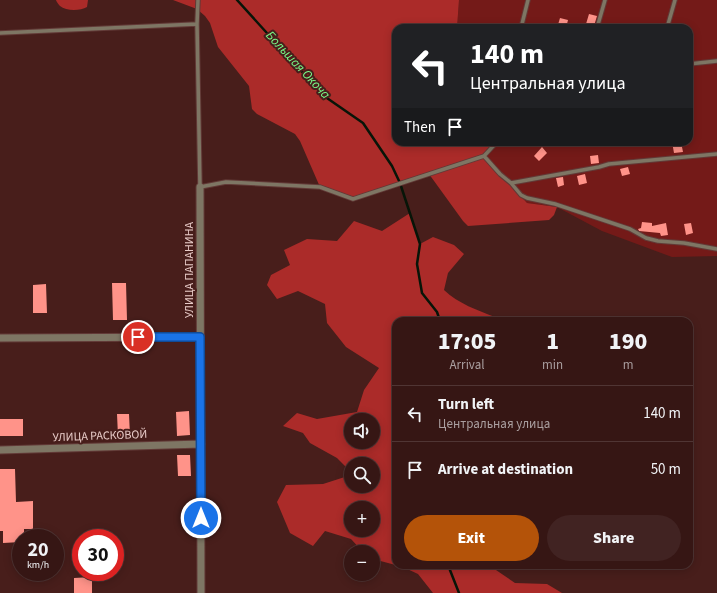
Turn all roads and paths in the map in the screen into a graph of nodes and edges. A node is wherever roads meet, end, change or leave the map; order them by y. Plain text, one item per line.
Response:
1 (198, 0) edge
2 (528, 0) edge
3 (605, 0) edge
4 (675, 0) edge
5 (197, 24) junction
6 (522, 24) edge
7 (598, 24) edge
8 (668, 24) edge
9 (0, 33) edge
10 (717, 61) edge
11 (693, 64) edge
12 (493, 146) edge
13 (717, 154) edge
14 (484, 156) junction
15 (511, 183) junction
16 (200, 187) junction
17 (717, 249) edge
18 (200, 337) junction
19 (0, 338) edge
20 (201, 444) junction
21 (0, 450) edge
22 (201, 593) edge

1 - 5 lane
2 - 6 lane
3 - 7 lane
4 - 8 lane
5 - 9 lane
5 - 16 lane
10 - 11 lane
12 - 14 lane
13 - 15 lane
14 - 15 lane
14 - 16 lane
15 - 17 lane
16 - 18 street, УЛИЦА ПАПАНИНА
18 - 19 street
18 - 20 street, УЛИЦА ПАПАНИНА
20 - 21 street, УЛИЦА РАСКОВОЙ
20 - 22 street, УЛИЦА ПАПАНИНА

